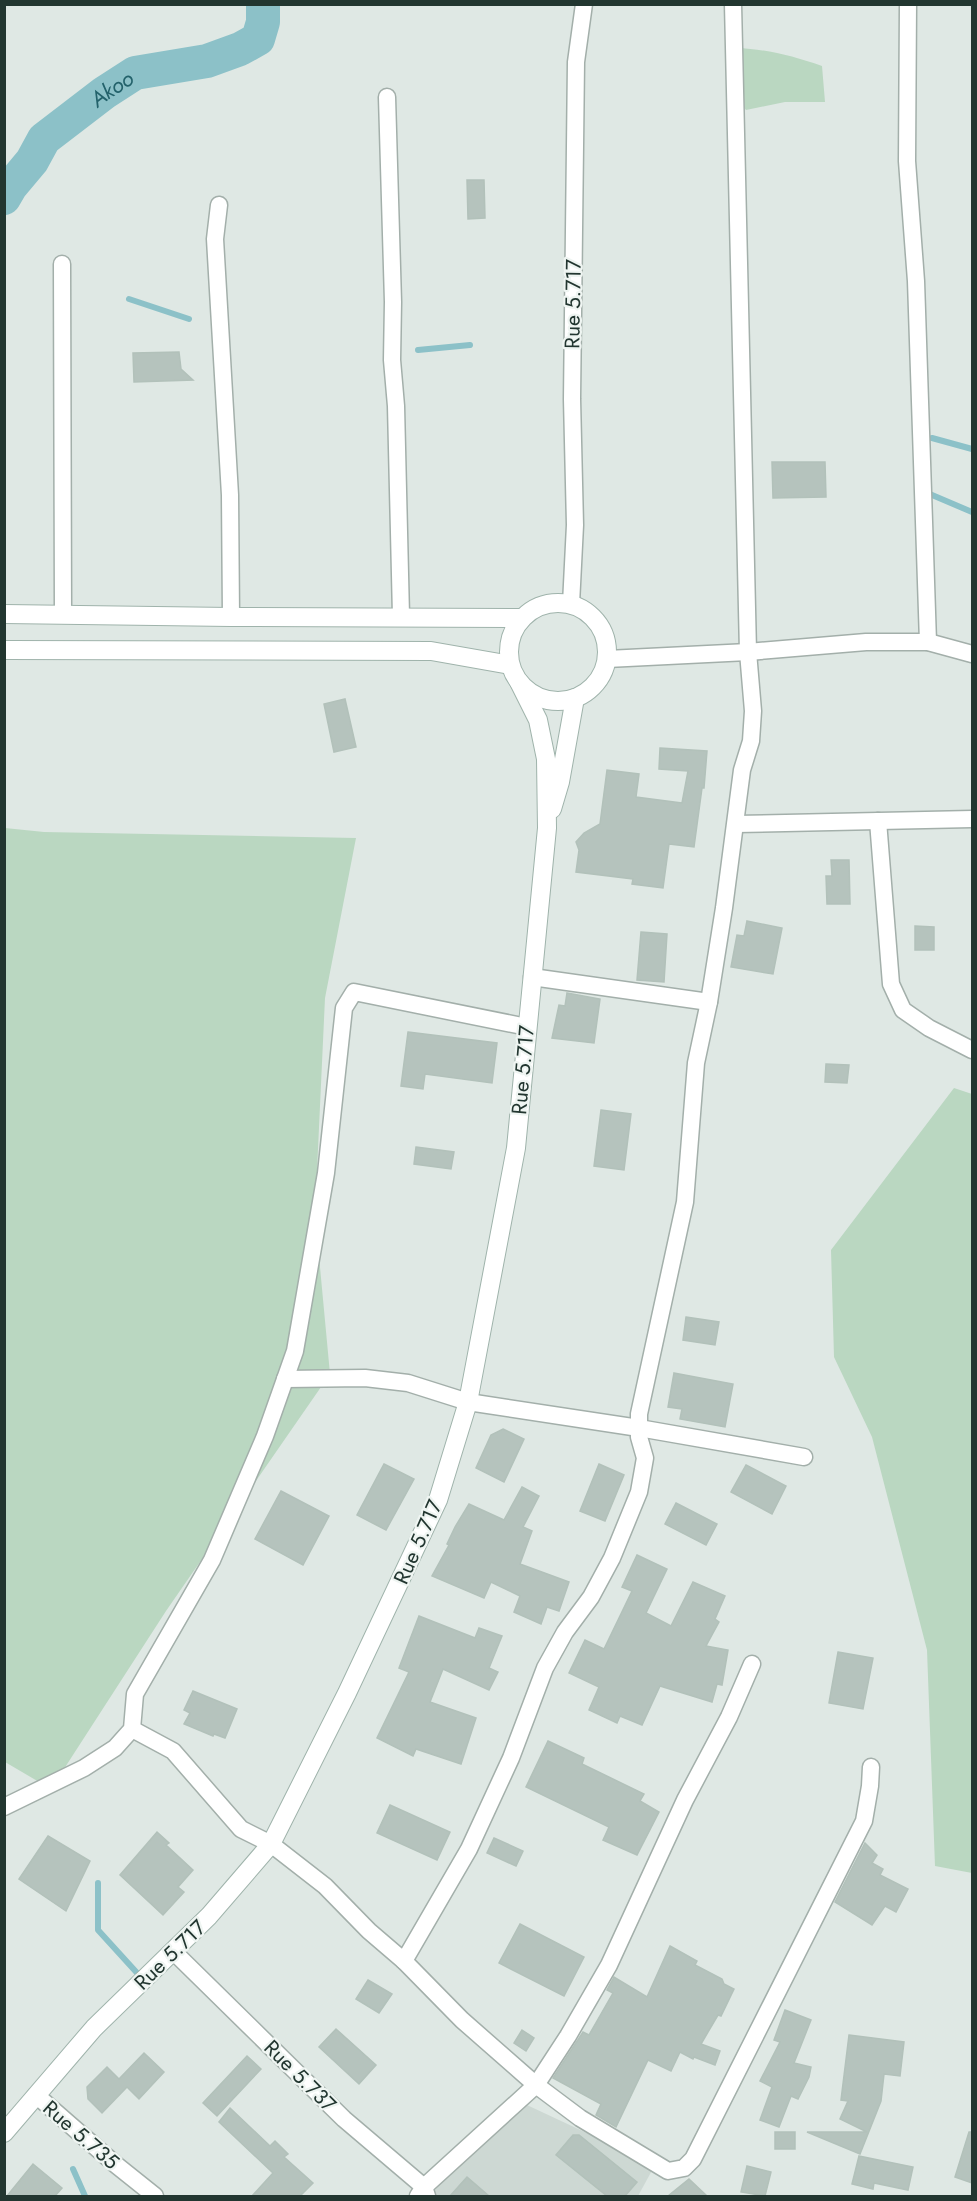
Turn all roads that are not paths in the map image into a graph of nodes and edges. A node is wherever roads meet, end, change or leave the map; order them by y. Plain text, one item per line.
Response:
1 (584, 4) edge
2 (733, 4) edge
3 (908, 4) edge
4 (387, 97) dead end
5 (219, 204) dead end
6 (62, 264) dead end
7 (571, 604) junction
8 (4, 614) edge
9 (63, 614) junction
10 (401, 616) junction
11 (231, 617) junction
12 (522, 618) junction
13 (928, 642) junction
14 (4, 650) edge
15 (748, 652) junction
16 (972, 654) edge
17 (608, 659) junction
18 (510, 665) junction
19 (519, 682) junction
20 (575, 698) junction
21 (972, 819) edge
22 (878, 821) junction
23 (736, 825) junction
24 (547, 828) junction
25 (532, 976) junction
26 (709, 1002) junction
27 (527, 1027) junction
28 (972, 1050) edge
29 (285, 1379) junction
30 (468, 1402) junction
31 (639, 1428) junction
32 (804, 1457) dead end
33 (752, 1664) dead end
34 (132, 1729) junction
35 (871, 1767) dead end
36 (4, 1807) edge
37 (271, 1844) junction
38 (174, 1952) junction
39 (404, 1961) junction
40 (536, 2085) junction
41 (36, 2095) junction
42 (4, 2133) edge
43 (423, 2193) edge
44 (155, 2196) edge

1 - 7 street, Rue 5.717
2 - 15 street
3 - 13 street
4 - 10 street
5 - 11 street
6 - 9 street
7 - 12 street
7 - 17 street
8 - 9 street
9 - 11 street
10 - 11 street
10 - 12 street
12 - 18 street
13 - 15 street
13 - 16 street
14 - 18 street
15 - 17 street
15 - 23 street
17 - 20 street
18 - 19 street
19 - 20 street
19 - 24 street, Rue 5.717
20 - 24 street, Rue 5.717
21 - 22 street
22 - 23 street
22 - 28 street
23 - 26 street
24 - 25 street, Rue 5.717
25 - 26 street
25 - 27 street, Rue 5.717
26 - 31 street
27 - 29 street
27 - 30 street, Rue 5.717
29 - 30 street
29 - 34 street
30 - 31 street
30 - 37 street, Rue 5.717
31 - 32 street
31 - 39 street
33 - 40 street
34 - 36 street
34 - 37 street
35 - 40 street
37 - 38 street, Rue 5.717
37 - 39 street
38 - 41 street, Rue 5.717
38 - 43 street, Rue 5.737
39 - 40 street
40 - 43 street
41 - 42 street, Rue 5.717
41 - 44 street, Rue 5.735

